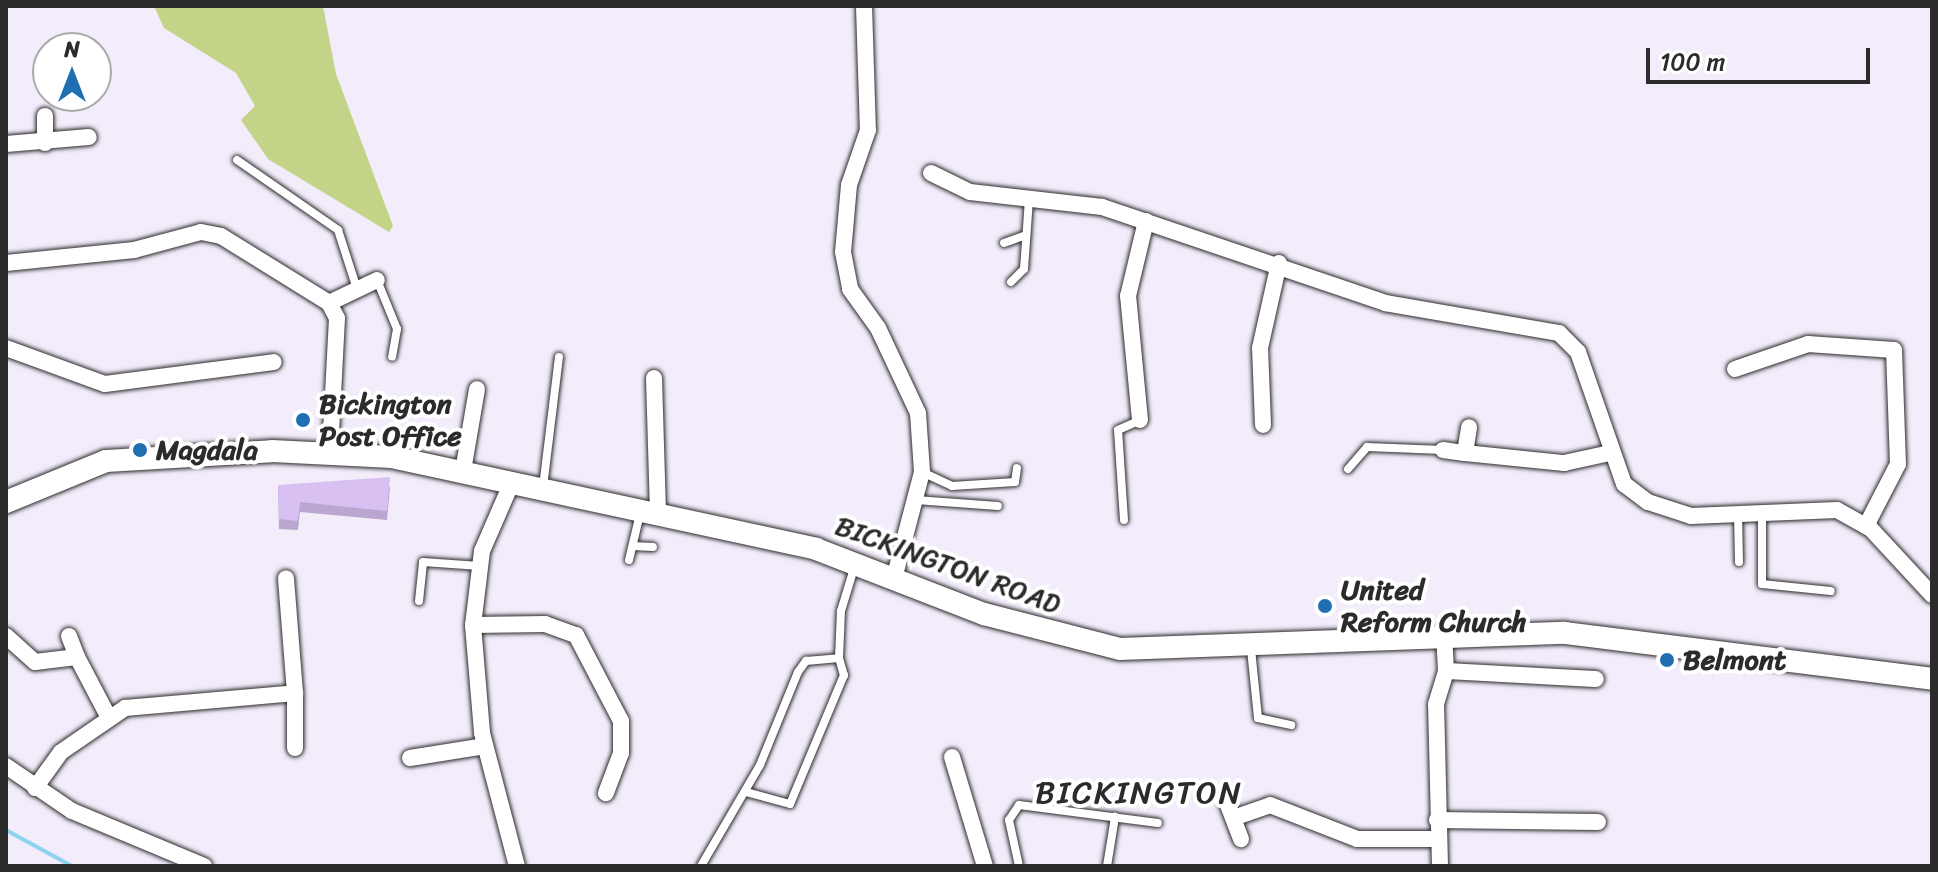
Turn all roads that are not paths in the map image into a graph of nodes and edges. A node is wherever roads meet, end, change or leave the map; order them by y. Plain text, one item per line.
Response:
1 (864, 6) edge
2 (45, 116) dead end
3 (89, 137) dead end
4 (45, 143) junction
5 (6, 144) edge
6 (237, 160) dead end
7 (931, 173) dead end
8 (1029, 199) junction
9 (1146, 221) junction
10 (1023, 236) junction
11 (1004, 243) dead end
12 (6, 263) edge
13 (1279, 263) junction
14 (377, 280) joint
15 (1011, 282) dead end
16 (357, 290) junction
17 (329, 303) junction
18 (6, 348) edge
19 (392, 357) dead end
20 (559, 357) dead end
21 (274, 362) dead end
22 (1735, 369) dead end
23 (654, 378) dead end
24 (477, 389) dead end
25 (1140, 420) joint
26 (1263, 425) dead end
27 (1469, 427) dead end
28 (1443, 450) joint
29 (330, 452) junction
30 (1465, 453) junction
31 (1610, 453) junction
32 (1017, 468) dead end
33 (1348, 469) dead end
34 (463, 471) junction
35 (922, 472) junction
36 (512, 482) junction
37 (543, 489) junction
38 (916, 500) junction
39 (6, 502) edge
40 (998, 506) dead end
41 (649, 512) junction
42 (1762, 513) junction
43 (1738, 514) junction
44 (1124, 520) dead end
45 (1866, 526) junction
46 (633, 546) junction
47 (653, 547) dead end
48 (629, 560) dead end
49 (856, 562) junction
50 (1739, 562) dead end
51 (480, 566) junction
52 (895, 575) junction
53 (286, 578) dead end
54 (1831, 591) dead end
55 (1932, 595) edge
56 (419, 601) dead end
57 (473, 625) junction
58 (6, 636) edge
59 (69, 636) dead end
60 (1444, 638) junction
61 (1251, 649) junction
62 (77, 657) junction
63 (839, 658) junction
64 (1446, 671) junction
65 (1596, 679) dead end
66 (1932, 679) edge
67 (295, 693) junction
68 (109, 718) junction
69 (1291, 725) dead end
70 (485, 746) junction
71 (295, 748) dead end
72 (952, 757) dead end
73 (410, 758) dead end
74 (6, 766) edge
75 (35, 788) junction
76 (746, 792) junction
77 (606, 793) dead end
78 (1226, 800) dead end
79 (1115, 817) junction
80 (1236, 817) junction
81 (1437, 820) junction
82 (1598, 822) dead end
83 (1158, 823) dead end
84 (1241, 839) dead end
85 (1438, 839) junction
86 (204, 866) edge
87 (517, 866) edge
88 (701, 866) edge
89 (985, 866) edge
90 (1019, 866) edge
91 (1107, 866) edge
92 (1440, 866) edge

1 - 35 street
2 - 4 street
3 - 4 street
4 - 5 street
6 - 16 lane
7 - 8 street
8 - 9 street
8 - 10 lane
9 - 13 street
9 - 25 street
10 - 11 lane
10 - 15 lane
12 - 17 street
13 - 26 street
13 - 31 street
14 - 16 street
14 - 19 lane
16 - 17 street
17 - 29 street
18 - 21 street
20 - 37 lane
22 - 45 street
23 - 41 street
24 - 34 street
25 - 44 lane
27 - 30 street
28 - 30 street
28 - 33 lane
29 - 34 main road, BICKINGTON ROAD
29 - 39 main road, BICKINGTON ROAD
30 - 31 street
31 - 43 street
32 - 35 lane
34 - 36 main road, BICKINGTON ROAD
35 - 38 street
36 - 37 main road, BICKINGTON ROAD
36 - 51 street
37 - 41 main road, BICKINGTON ROAD
38 - 40 lane
38 - 52 street
41 - 46 lane
41 - 49 main road, BICKINGTON ROAD
42 - 43 street
42 - 45 street
42 - 54 lane
43 - 50 lane
45 - 55 street
46 - 47 lane
46 - 48 lane
49 - 52 main road, BICKINGTON ROAD
49 - 63 lane
51 - 56 lane
51 - 57 street
52 - 61 main road, BICKINGTON ROAD
53 - 67 street
57 - 70 street
57 - 77 street
58 - 62 street
59 - 62 street
60 - 61 main road, BICKINGTON ROAD
60 - 64 street
60 - 66 main road, BICKINGTON ROAD
61 - 69 lane
62 - 68 street
63 - 76 lane
63 - 76 lane
64 - 65 street
64 - 81 street
67 - 68 street
67 - 71 street
68 - 75 street
70 - 73 street
70 - 87 street
72 - 89 street
74 - 75 street
75 - 86 street
76 - 88 lane
78 - 80 street
79 - 83 lane
79 - 90 lane
79 - 91 lane
80 - 84 street
80 - 85 street
81 - 82 street
81 - 85 street
85 - 92 street

